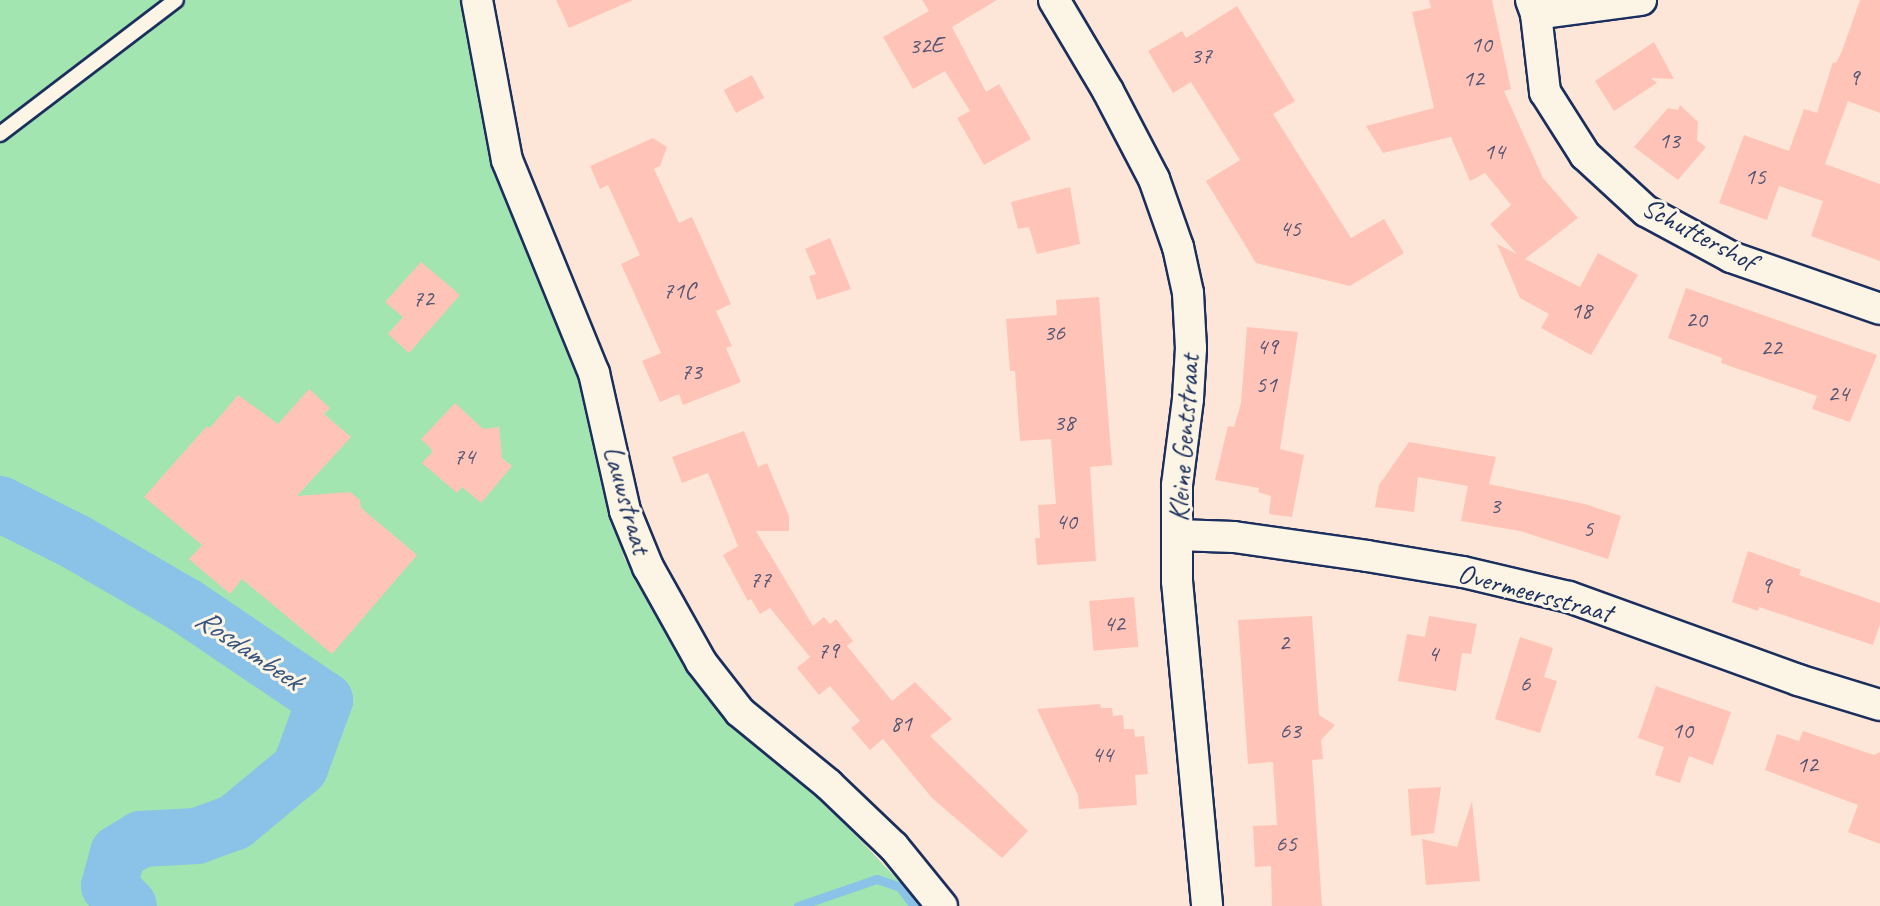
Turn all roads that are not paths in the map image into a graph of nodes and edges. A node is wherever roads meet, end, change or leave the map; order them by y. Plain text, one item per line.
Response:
1 (176, 0) edge
2 (477, 0) edge
3 (1054, 0) edge
4 (1641, 0) edge
5 (1534, 7) edge
6 (0, 134) edge
7 (1880, 309) edge
8 (1177, 535) junction
9 (1880, 705) edge
10 (942, 906) edge
11 (1207, 906) edge

1 - 6 lane
2 - 10 street, Lauwstraat
3 - 8 street, Kleine Gentstraat
4 - 5 street, Schuttershof
5 - 7 street, Schuttershof
8 - 9 street, Overmeersstraat
8 - 11 street, Kleine Gentstraat

